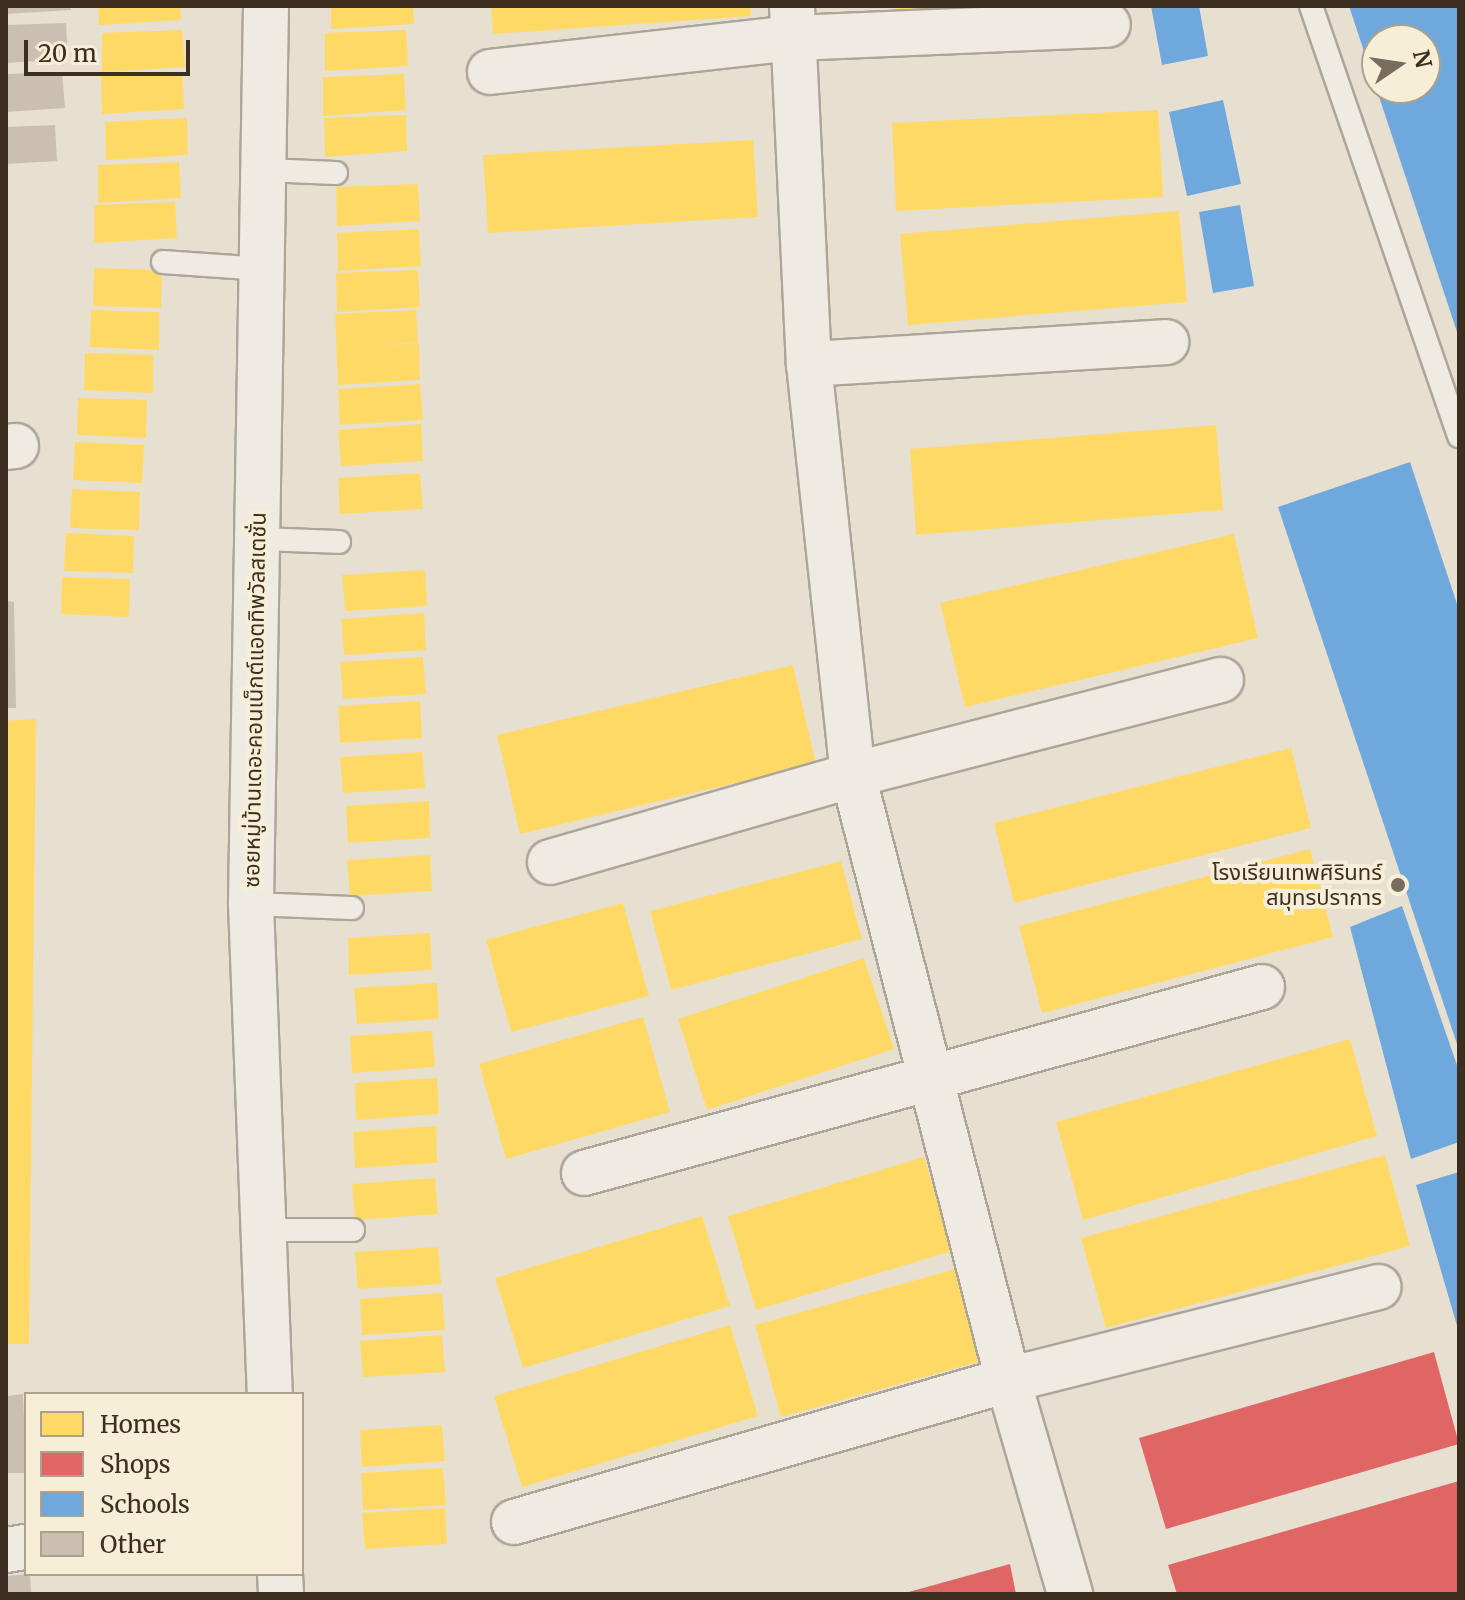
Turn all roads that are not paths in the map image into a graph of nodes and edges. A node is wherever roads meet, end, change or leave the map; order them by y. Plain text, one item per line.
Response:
1 (266, 6) edge
2 (1311, 6) edge
3 (792, 22) edge
4 (1108, 25) dead end
5 (490, 72) dead end
6 (264, 170) junction
7 (336, 173) dead end
8 (163, 262) dead end
9 (263, 269) junction
10 (1166, 342) dead end
11 (809, 364) junction
12 (1459, 436) edge
13 (258, 539) junction
14 (339, 542) dead end
15 (1221, 680) dead end
16 (853, 775) junction
17 (550, 862) dead end
18 (251, 904) junction
19 (352, 908) dead end
20 (1262, 987) dead end
21 (932, 1078) junction
22 (584, 1173) dead end
23 (261, 1230) junction
24 (353, 1230) dead end
25 (1378, 1287) dead end
26 (1008, 1380) junction
27 (270, 1392) edge
28 (514, 1522) dead end
29 (1070, 1594) edge

1 - 6 street, ซอยหมู่บ้านเดอะคอนเน็กต์แอตทิพวัลสเตชั่น
2 - 12 lane
3 - 4 street
3 - 5 street
3 - 11 street
6 - 7 lane
6 - 9 street, ซอยหมู่บ้านเดอะคอนเน็กต์แอตทิพวัลสเตชั่น
8 - 9 lane
9 - 13 street, ซอยหมู่บ้านเดอะคอนเน็กต์แอตทิพวัลสเตชั่น
10 - 11 street
11 - 16 street
13 - 14 lane
13 - 18 street, ซอยหมู่บ้านเดอะคอนเน็กต์แอตทิพวัลสเตชั่น
15 - 16 street
16 - 17 street
16 - 21 street
18 - 19 lane
18 - 23 street, ซอยหมู่บ้านเดอะคอนเน็กต์แอตทิพวัลสเตชั่น
20 - 21 street
21 - 22 street
21 - 26 street
23 - 24 lane
23 - 27 street, ซอยหมู่บ้านเดอะคอนเน็กต์แอตทิพวัลสเตชั่น
25 - 26 street
26 - 28 street
26 - 29 street

